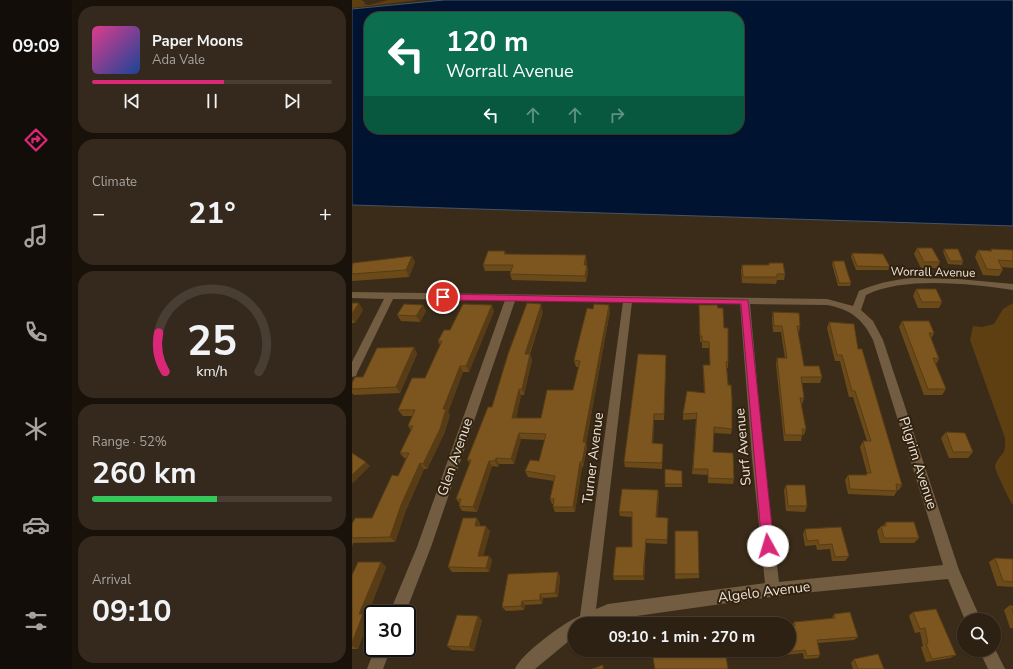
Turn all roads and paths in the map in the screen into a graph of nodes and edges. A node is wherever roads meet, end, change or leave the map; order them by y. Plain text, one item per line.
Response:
1 (1013, 287) edge
2 (352, 295) edge
3 (390, 296) junction
4 (511, 298) junction
5 (628, 299) junction
6 (745, 302) junction
7 (856, 311) junction
8 (352, 373) edge
9 (952, 571) junction
10 (773, 590) junction
11 (401, 605) edge
12 (970, 613) edge
13 (581, 617) edge
14 (596, 617) edge
15 (568, 633) edge
16 (380, 657) edge
17 (991, 657) edge
18 (375, 669) edge
19 (523, 669) edge
20 (997, 669) edge

1 - 7 street, Worrall Avenue
2 - 3 street
3 - 4 street
3 - 8 street
4 - 5 street
4 - 11 street, Glen Avenue
5 - 6 street
5 - 13 street, Turner Avenue
6 - 7 street
6 - 10 street, Surf Avenue
7 - 9 street, Pilgrim Avenue
9 - 10 street, Algelo Avenue
9 - 12 street, Pilgrim Avenue
10 - 14 street, Algelo Avenue
15 - 19 street, Algelo Avenue
16 - 18 street
17 - 20 street

